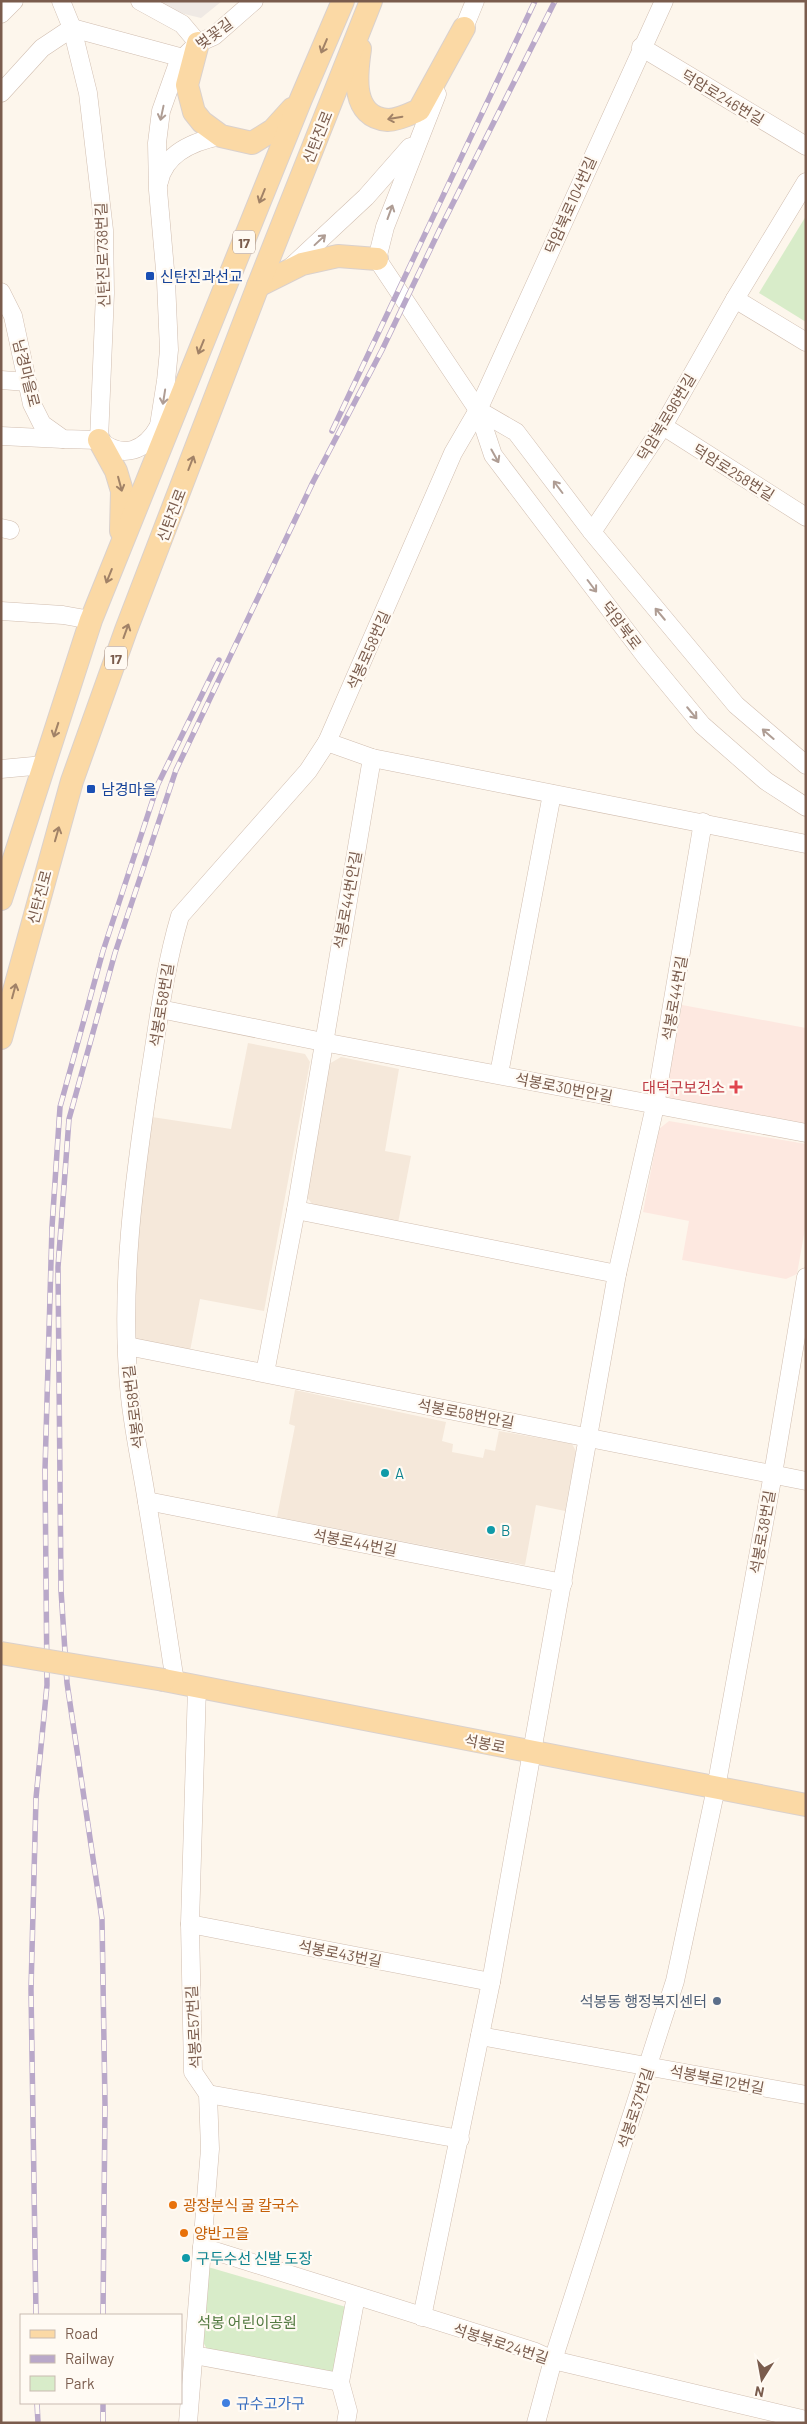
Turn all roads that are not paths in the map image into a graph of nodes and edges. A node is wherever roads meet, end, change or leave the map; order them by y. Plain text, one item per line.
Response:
1 (14, 1) edge
2 (61, 1) edge
3 (140, 1) edge
4 (254, 1) edge
5 (343, 1) edge
6 (475, 1) edge
7 (664, 1) edge
8 (367, 10) edge
9 (1, 14) edge
10 (72, 28) junction
11 (464, 28) junction
12 (641, 48) junction
13 (186, 56) junction
14 (1, 93) edge
15 (301, 99) junction
16 (420, 135) junction
17 (221, 136) junction
18 (806, 146) edge
19 (806, 182) edge
20 (158, 190) junction
21 (377, 259) junction
22 (284, 273) junction
23 (258, 286) junction
24 (1, 292) edge
25 (735, 299) junction
26 (7, 316) edge
27 (806, 342) edge
28 (1, 380) edge
29 (26, 382) junction
30 (478, 410) junction
31 (159, 426) junction
32 (663, 426) junction
33 (1, 436) edge
34 (63, 439) junction
35 (99, 440) junction
36 (146, 482) junction
37 (806, 517) edge
38 (592, 532) junction
39 (120, 547) junction
40 (1, 611) edge
41 (91, 620) junction
42 (327, 742) junction
43 (372, 758) junction
44 (44, 765) junction
45 (806, 765) edge
46 (1, 769) edge
47 (552, 794) junction
48 (806, 807) edge
49 (704, 822) junction
50 (806, 844) edge
51 (2, 892) edge
52 (160, 1009) junction
53 (1, 1038) edge
54 (323, 1042) junction
55 (499, 1074) junction
56 (655, 1106) junction
57 (806, 1133) edge
58 (296, 1210) junction
59 (617, 1274) junction
60 (806, 1277) edge
61 (126, 1346) junction
62 (265, 1373) junction
63 (588, 1436) junction
64 (773, 1474) junction
65 (806, 1480) edge
66 (147, 1501) junction
67 (562, 1583) junction
68 (1, 1653) edge
69 (169, 1681) junction
70 (197, 1687) junction
71 (534, 1752) junction
72 (716, 1788) junction
73 (806, 1805) edge
74 (190, 1924) junction
75 (491, 1982) junction
76 (480, 2036) junction
77 (648, 2066) junction
78 (208, 2094) junction
79 (806, 2095) edge
80 (460, 2139) junction
81 (202, 2247) junction
82 (356, 2296) junction
83 (422, 2317) junction
84 (194, 2355) junction
85 (553, 2360) junction
86 (340, 2382) junction
87 (806, 2420) edge
88 (188, 2423) edge
89 (346, 2423) edge
90 (536, 2423) edge

1 - 9 street
2 - 10 street, 신탄진로738번길
3 - 13 street
4 - 13 street, 벚꽃길
5 -> 15 main road, 신탄진로 / 17
6 - 11 street
7 - 12 street, 덕암북로104번길
11 -> 8 main road
8 - 23 main road, 신탄진로 / 17
10 - 13 street
10 - 14 street
10 - 35 street, 신탄진로738번길
11 - 16 street
12 - 18 street, 덕암로246번길
12 - 30 street, 덕암북로104번길
13 - 17 main road
13 -> 20 street
15 - 17 main road
15 -> 36 main road, 신탄진로 / 17
21 -> 16 street
22 -> 16 street
17 - 20 street
19 - 25 street, 덕암북로96번길
20 -> 31 street
21 - 22 main road
21 - 30 street, 덕암북로
22 - 23 main road
53 -> 23 main road, 신탄진로 / 17
24 - 26 street, 남경마을로
25 - 27 street
25 - 32 street, 덕암북로96번길
26 - 29 street, 남경마을로
28 - 29 street
29 - 34 street, 남경마을로
38 -> 30 street, 덕암북로
30 - 42 street, 석봉로58번길
30 -> 48 street, 덕암북로
31 - 35 street
31 - 36 street
32 - 37 street, 덕암로258번길
32 - 38 street, 덕암북로96번길
33 - 34 street
34 - 35 street
35 -> 39 main road
36 - 39 main road, 신탄진로 / 17
45 -> 38 street, 덕암북로
39 -> 41 main road, 신탄진로 / 17
40 - 41 street
41 -> 44 main road, 신탄진로 / 17
42 - 43 street
42 - 52 street, 석봉로58번길
43 - 47 street
43 - 54 street, 석봉로44번안길
44 - 46 street
44 - 51 main road, 신탄진로 / 17
47 - 49 street
47 - 55 street
49 - 50 street
49 - 56 street, 석봉로44번길
52 - 54 street, 석봉로30번안길
52 - 61 street, 석봉로58번길
54 - 55 street, 석봉로30번안길
54 - 58 street
55 - 56 street, 석봉로30번안길
56 - 57 street, 석봉로30번안길
56 - 59 street, 석봉로44번길
58 - 59 street
58 - 62 street
59 - 63 street, 석봉로44번길
60 - 64 street, 석봉로38번길
61 - 62 street, 석봉로58번안길
61 - 66 street, 석봉로58번길
62 - 63 street, 석봉로58번안길
63 - 64 street, 석봉로58번안길
63 - 67 street, 석봉로44번길
64 - 65 street, 석봉로58번안길
64 - 72 street, 석봉로38번길
66 - 67 street, 석봉로44번길
66 - 69 street, 석봉로58번길
67 - 71 street, 석봉로44번길
68 - 69 main road, 석봉로, bridge
69 - 70 main road, 석봉로
70 - 71 main road, 석봉로
70 - 74 street, 석봉로57번길
71 - 72 main road, 석봉로
71 - 75 street
72 - 73 main road, 석봉로
72 - 77 street, 석봉로37번길
74 - 75 street, 석봉로43번길
74 - 78 street, 석봉로57번길
75 - 76 street
76 - 77 street, 석봉북로12번길
76 - 80 street
77 - 79 street, 석봉북로12번길
77 - 85 street, 석봉로37번길
78 - 80 street
78 - 81 street
80 - 83 street
81 - 82 street, 석봉북로24번길
81 - 84 street
82 - 83 street, 석봉북로24번길
82 - 86 street
83 - 85 street, 석봉북로24번길
84 - 86 street
84 - 88 street
85 - 87 street, 석봉북로24번길
85 - 90 street, 석봉로37번길
86 - 89 street

